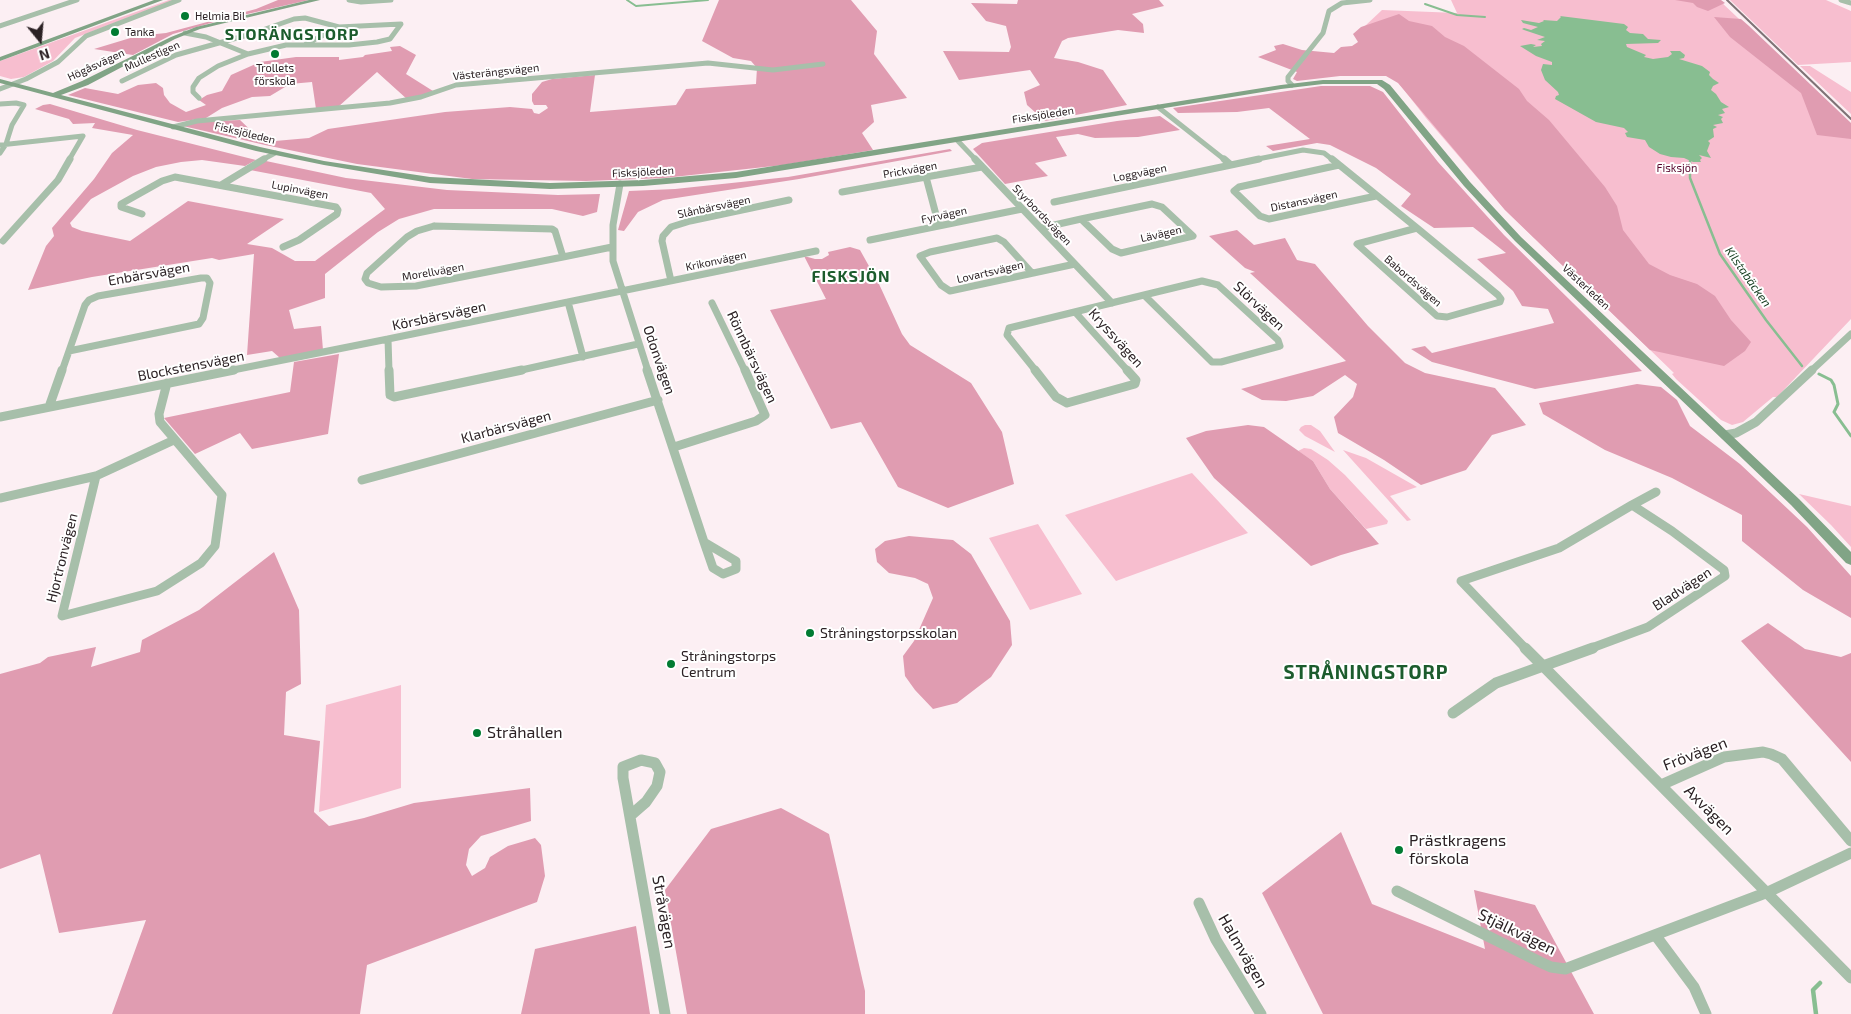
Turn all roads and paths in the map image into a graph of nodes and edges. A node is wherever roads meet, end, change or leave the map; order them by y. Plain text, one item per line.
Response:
1 (77, 0) edge
2 (160, 0) edge
3 (179, 0) edge
4 (317, 0) edge
5 (349, 0) edge
6 (391, 0) edge
7 (1370, 0) edge
8 (1841, 0) edge
9 (1851, 3) edge
10 (0, 26) edge
11 (339, 27) junction
12 (185, 33) junction
13 (66, 35) junction
14 (220, 42) junction
15 (305, 45) junction
16 (248, 54) junction
17 (0, 55) edge
18 (0, 59) edge
19 (823, 64) dead end
20 (0, 81) edge
21 (122, 81) dead end
22 (12, 84) junction
23 (1292, 85) junction
24 (0, 89) edge
25 (54, 95) junction
26 (199, 98) dead end
27 (0, 104) edge
28 (1158, 107) junction
29 (173, 126) junction
30 (958, 140) junction
31 (3, 144) edge
32 (0, 153) edge
33 (276, 153) junction
34 (1231, 165) junction
35 (1339, 165) junction
36 (982, 167) junction
37 (926, 178) junction
38 (620, 184) junction
39 (220, 185) junction
40 (842, 192) dead end
41 (1376, 196) junction
42 (790, 200) dead end
43 (1054, 202) dead end
44 (1022, 209) junction
45 (142, 214) dead end
46 (1081, 219) junction
47 (940, 226) junction
48 (1041, 228) junction
49 (1417, 228) junction
50 (870, 240) dead end
51 (3, 241) dead end
52 (283, 246) dead end
53 (612, 247) junction
54 (816, 251) dead end
55 (563, 257) junction
56 (1075, 264) junction
57 (1032, 273) junction
58 (671, 281) junction
59 (621, 291) junction
60 (1144, 295) junction
61 (568, 302) junction
62 (1112, 302) junction
63 (712, 303) dead end
64 (1075, 312) junction
65 (1851, 334) edge
66 (388, 339) junction
67 (638, 344) junction
68 (68, 351) junction
69 (583, 356) junction
70 (167, 383) junction
71 (658, 400) junction
72 (49, 407) junction
73 (0, 417) edge
74 (1725, 435) junction
75 (174, 440) junction
76 (674, 448) junction
77 (96, 476) junction
78 (362, 480) dead end
79 (1656, 492) dead end
80 (0, 498) edge
81 (1632, 505) junction
82 (704, 542) dead end
83 (1851, 560) edge
84 (1543, 666) junction
85 (1453, 713) dead end
86 (1661, 785) junction
87 (631, 815) junction
88 (1851, 841) edge
89 (1851, 853) edge
90 (1397, 891) dead end
91 (1768, 892) junction
92 (1200, 903) dead end
93 (1656, 936) junction
94 (1851, 978) edge
95 (665, 1014) edge
96 (1261, 1014) edge
97 (1706, 1014) edge

1 - 10 street
2 - 13 street
3 - 22 street
4 - 12 street, Högåsvägen
5 - 6 street
7 - 23 street
8 - 9 street
11 - 14 street, Mullestigen
11 - 15 street
11 - 15 street
12 - 14 street
12 - 25 street, Högåsvägen
13 - 17 street
13 - 18 street
14 - 16 street
14 - 21 street, Mullestigen
15 - 16 street
16 - 26 street
19 - 29 street, Västerängsvägen
20 - 22 street, Fisksjöleden
22 - 24 street
22 - 25 street, Fisksjöleden
23 - 28 street, Fisksjöleden
23 - 74 street, Västerleden
25 - 29 street, Fisksjöleden
27 - 31 street
28 - 30 street, Fisksjöleden
28 - 34 street
29 - 33 street, Fisksjöleden
30 - 36 street, Styrbordsvägen
30 - 38 street, Fisksjöleden
31 - 32 street
31 - 51 street
33 - 38 street, Fisksjöleden
33 - 39 street, Lupinvägen
34 - 35 street, Babordsvägen
34 - 43 street, Loggvägen
35 - 41 street, Babordsvägen
35 - 41 street, Distansvägen
36 - 37 street, Prickvägen
36 - 44 street, Styrbordsvägen
37 - 40 street, Prickvägen
37 - 47 street
38 - 53 street, Odonvägen
39 - 45 street, Lupinvägen
39 - 52 street, Lupinvägen
41 - 49 street, Babordsvägen
42 - 58 street, Slånbärsvägen
44 - 47 street, Fyrvägen
44 - 48 street, Styrbordsvägen
46 - 46 street, Lävägen
46 - 48 street, Lävägen
47 - 50 street, Fyrvägen
48 - 56 street, Styrbordsvägen
49 - 49 street, Babordsvägen
53 - 55 street, Morellvägen
53 - 59 street, Odonvägen
54 - 58 street, Krikonvägen
55 - 55 street, Morellvägen
56 - 57 street, Lovartsvägen
56 - 62 street, Styrbordsvägen
57 - 57 street, Lovartsvägen
58 - 59 street, Krikonvägen
59 - 61 street, Körsbärsvägen
59 - 67 street, Odonvägen
60 - 60 street, Slörvägen
60 - 62 street, Slörvägen
61 - 66 street, Körsbärsvägen
61 - 69 street
62 - 64 street, Kryssvägen
63 - 76 street, Rönnbärsvägen
64 - 64 street, Kryssvägen
65 - 74 street
66 - 69 street, Körsbärsvägen
66 - 70 street, Blockstensvägen
67 - 69 street, Körsbärsvägen
67 - 71 street, Odonvägen
68 - 68 street, Enbärsvägen
68 - 72 street, Enbärsvägen
70 - 72 street, Blockstensvägen
70 - 75 street, Hjortronvägen
71 - 76 street, Odonvägen
71 - 78 street, Klarbärsvägen
72 - 73 street, Blockstensvägen
74 - 83 street, Västerleden
75 - 77 street
75 - 77 street, Hjortronvägen
76 - 82 street, Odonvägen
77 - 80 street
79 - 81 street
81 - 84 street, Axvägen
81 - 84 street, Bladvägen
84 - 85 street
84 - 86 street, Axvägen
86 - 88 street, Frövägen
86 - 91 street, Axvägen
87 - 87 street, Stråvägen
87 - 95 street, Stråvägen
89 - 91 street
90 - 93 street, Stjälkvägen
91 - 93 street, Stjälkvägen
91 - 94 street, Axvägen
92 - 96 street, Halmvägen
93 - 97 street

